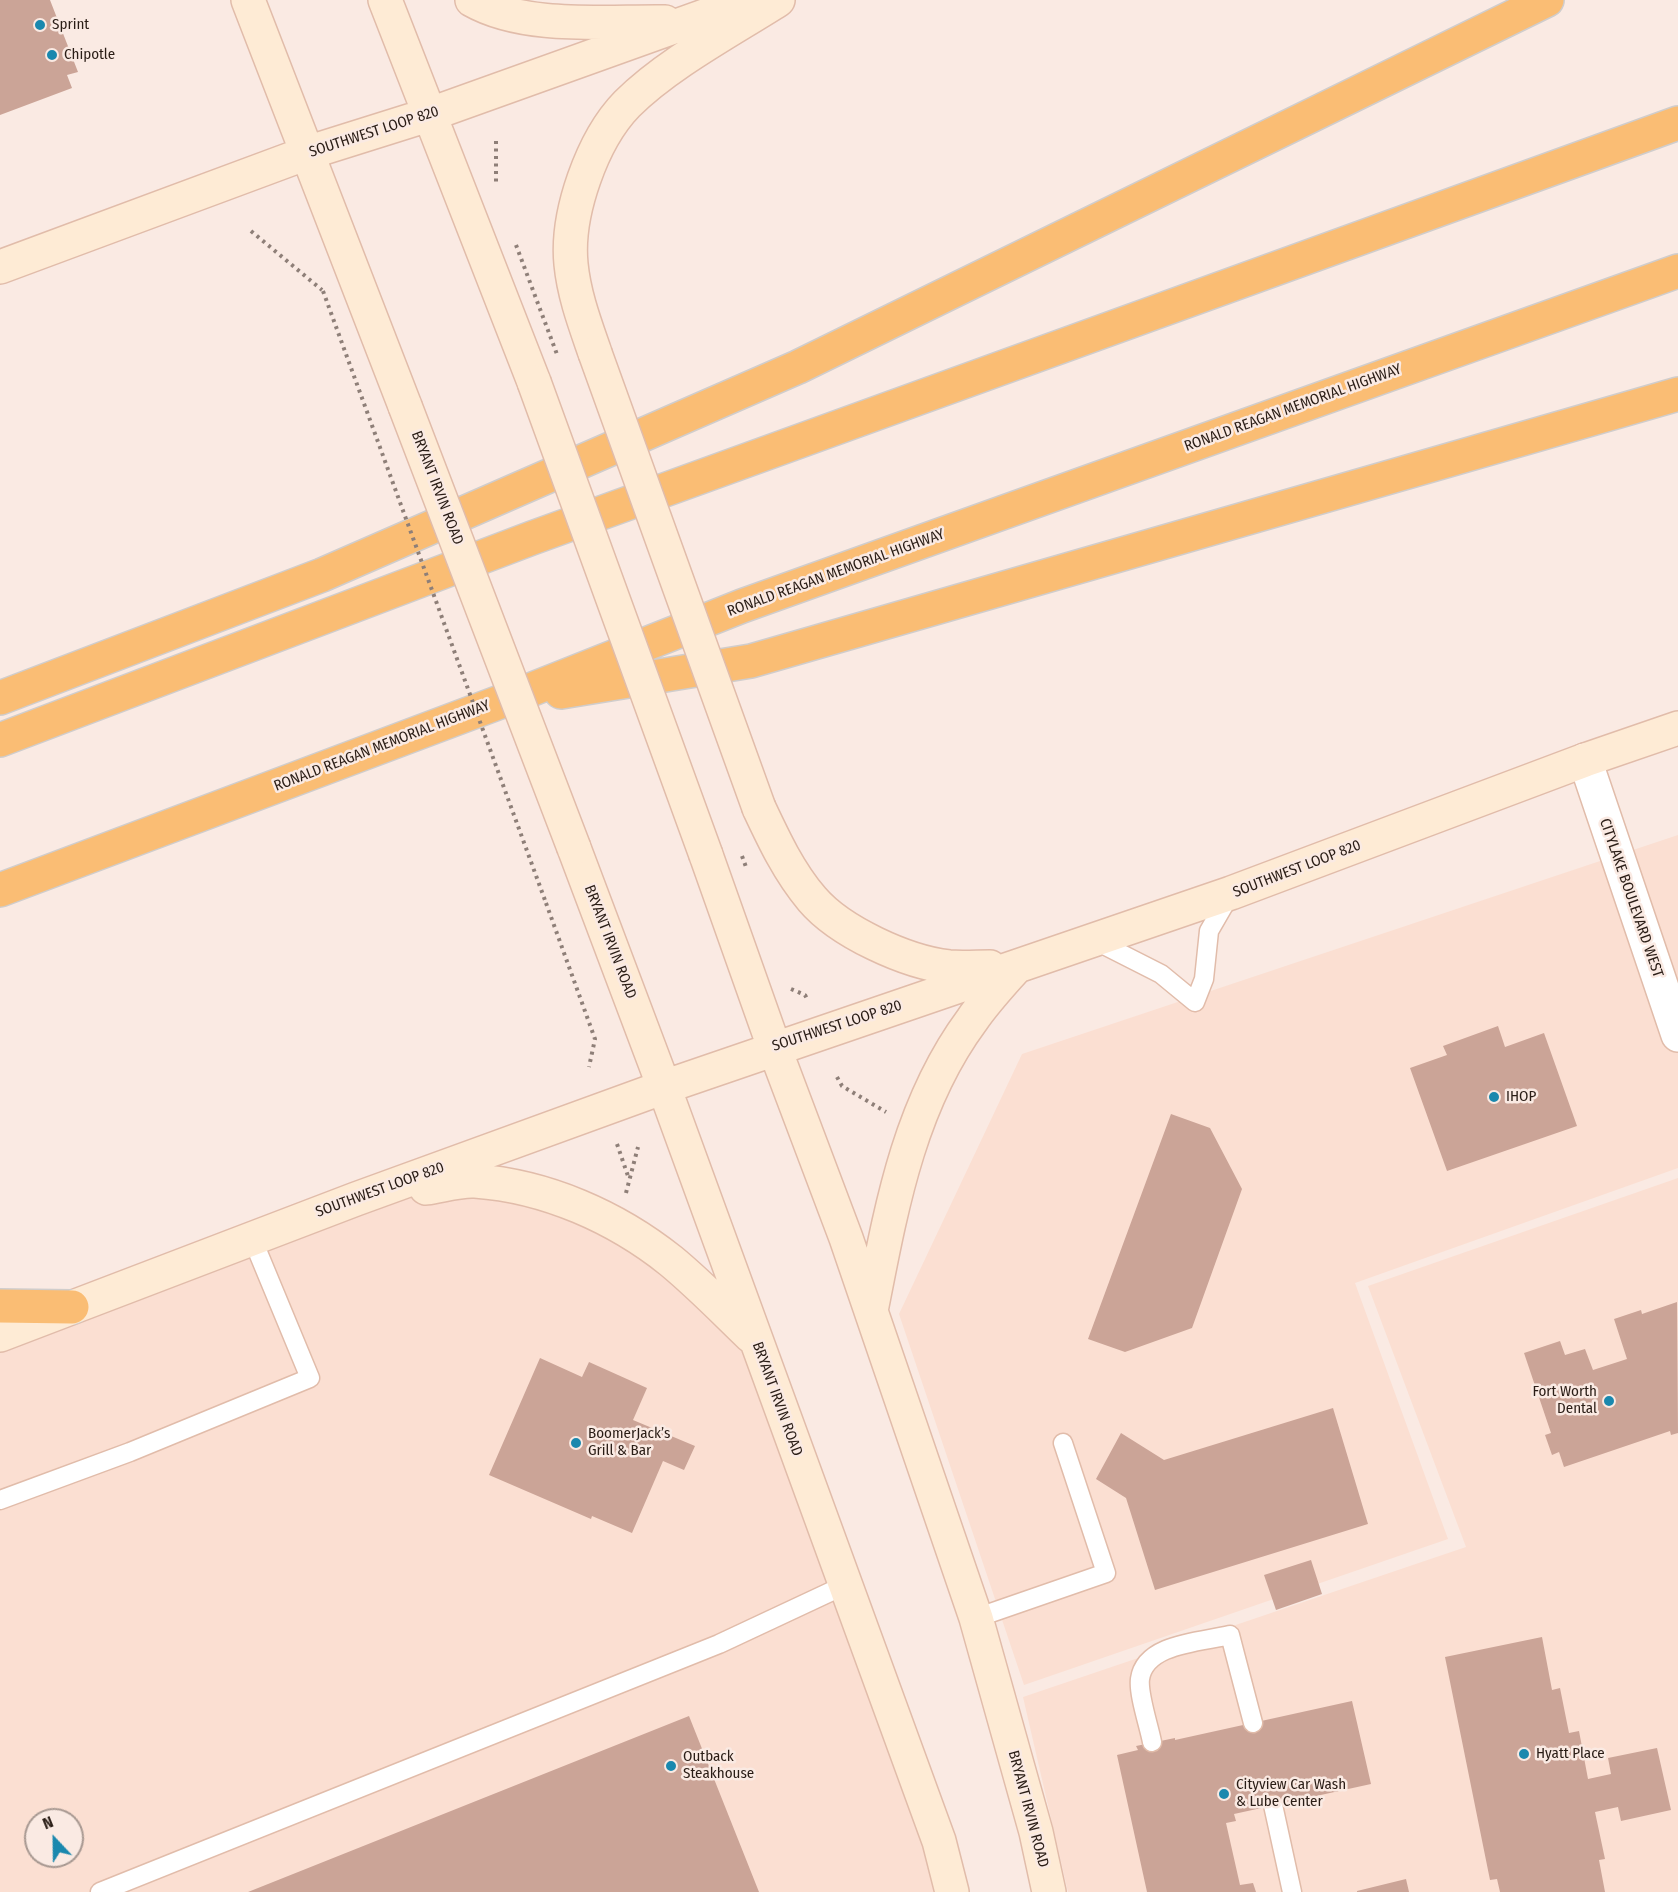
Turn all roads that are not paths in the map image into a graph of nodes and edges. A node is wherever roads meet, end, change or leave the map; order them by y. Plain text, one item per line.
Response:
1 (248, 0) edge
2 (385, 0) edge
3 (472, 0) edge
4 (749, 0) edge
5 (778, 0) edge
6 (1547, 0) edge
7 (685, 22) junction
8 (428, 115) junction
9 (1678, 123) edge
10 (307, 153) junction
11 (0, 267) edge
12 (1678, 271) edge
13 (1677, 394) edge
14 (0, 699) edge
15 (500, 702) junction
16 (1678, 728) edge
17 (0, 740) edge
18 (1585, 760) junction
19 (0, 890) edge
20 (1232, 894) junction
21 (1092, 939) junction
22 (1016, 967) junction
23 (1678, 1035) edge
24 (774, 1047) junction
25 (664, 1087) junction
26 (356, 1199) junction
27 (252, 1238) junction
28 (0, 1306) edge
29 (72, 1307) junction
30 (871, 1312) junction
31 (0, 1335) edge
32 (756, 1340) junction
33 (1063, 1443) dead end
34 (0, 1500) edge
35 (845, 1585) junction
36 (976, 1618) junction
37 (1252, 1723) dead end
38 (1152, 1742) dead end
39 (1273, 1805) dead end
40 (100, 1892) edge
41 (952, 1892) edge
42 (1049, 1892) edge
43 (1292, 1892) edge

1 - 10 main road, BRYANT IRVIN ROAD
2 - 8 main road, BRYANT IRVIN ROAD
3 - 7 main road
4 - 7 main road, SOUTHWEST LOOP 820
5 - 22 main road, bridge
6 - 14 highway
7 - 8 main road, SOUTHWEST LOOP 820
8 - 10 main road, SOUTHWEST LOOP 820
8 - 24 main road, BRYANT IRVIN ROAD, bridge
9 - 17 highway
10 - 11 main road, SOUTHWEST LOOP 820
10 - 25 main road, BRYANT IRVIN ROAD, bridge
12 - 15 highway, RONALD REAGAN MEMORIAL HIGHWAY
13 - 15 highway
15 - 19 highway, RONALD REAGAN MEMORIAL HIGHWAY
16 - 18 main road, SOUTHWEST LOOP 820
18 - 20 main road, SOUTHWEST LOOP 820
18 - 23 street, CITYLAKE BOULEVARD WEST
20 - 21 main road, SOUTHWEST LOOP 820
20 - 21 lane
21 - 22 main road, SOUTHWEST LOOP 820
22 - 24 main road, SOUTHWEST LOOP 820
22 - 30 main road
24 - 25 main road, SOUTHWEST LOOP 820
24 - 30 main road, BRYANT IRVIN ROAD
25 - 26 main road, SOUTHWEST LOOP 820
25 - 32 main road, BRYANT IRVIN ROAD
26 - 27 main road, SOUTHWEST LOOP 820
26 - 32 main road
27 - 29 main road, SOUTHWEST LOOP 820
27 - 34 lane
28 - 29 highway
29 - 31 main road, SOUTHWEST LOOP 820
30 - 36 main road, BRYANT IRVIN ROAD
32 - 35 main road, BRYANT IRVIN ROAD
33 - 36 lane
35 - 40 lane
35 - 41 main road, BRYANT IRVIN ROAD
36 - 42 main road, BRYANT IRVIN ROAD
37 - 38 lane
39 - 43 lane

